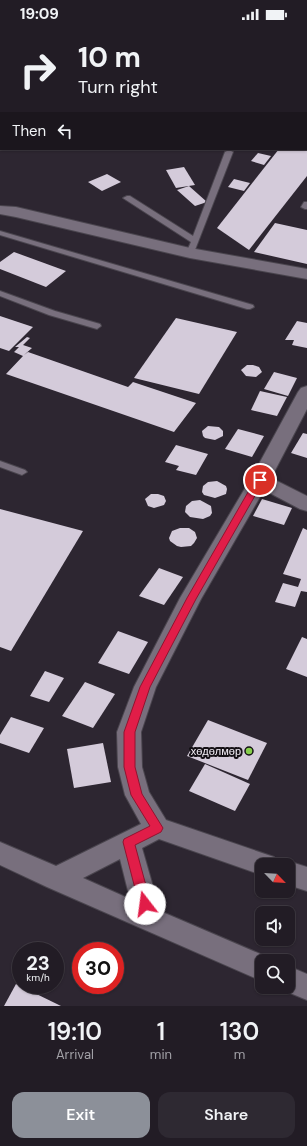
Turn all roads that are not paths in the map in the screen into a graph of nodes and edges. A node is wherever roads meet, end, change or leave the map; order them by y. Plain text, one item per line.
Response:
1 (229, 152) dead end
2 (127, 198) dead end
3 (0, 210) edge
4 (0, 233) edge
5 (193, 247) junction
6 (307, 274) edge
7 (0, 292) edge
8 (250, 307) dead end
9 (96, 326) dead end
10 (307, 392) edge
11 (0, 464) edge
12 (22, 472) dead end
13 (260, 480) junction
14 (307, 504) edge
15 (157, 828) junction
16 (128, 842) junction
17 (0, 853) edge
18 (255, 862) edge
19 (295, 875) edge
20 (56, 879) junction
21 (307, 879) edge
22 (149, 919) junction
23 (255, 965) edge
24 (295, 982) edge
25 (307, 987) edge

1 - 5 lane
2 - 5 lane
3 - 5 street
4 - 8 lane
5 - 6 street
7 - 9 lane
10 - 13 street
11 - 12 lane
13 - 14 street
13 - 15 street
15 - 16 street
15 - 18 street
16 - 20 street
16 - 22 street
17 - 20 street
19 - 21 street
20 - 22 street
22 - 23 street
24 - 25 street

